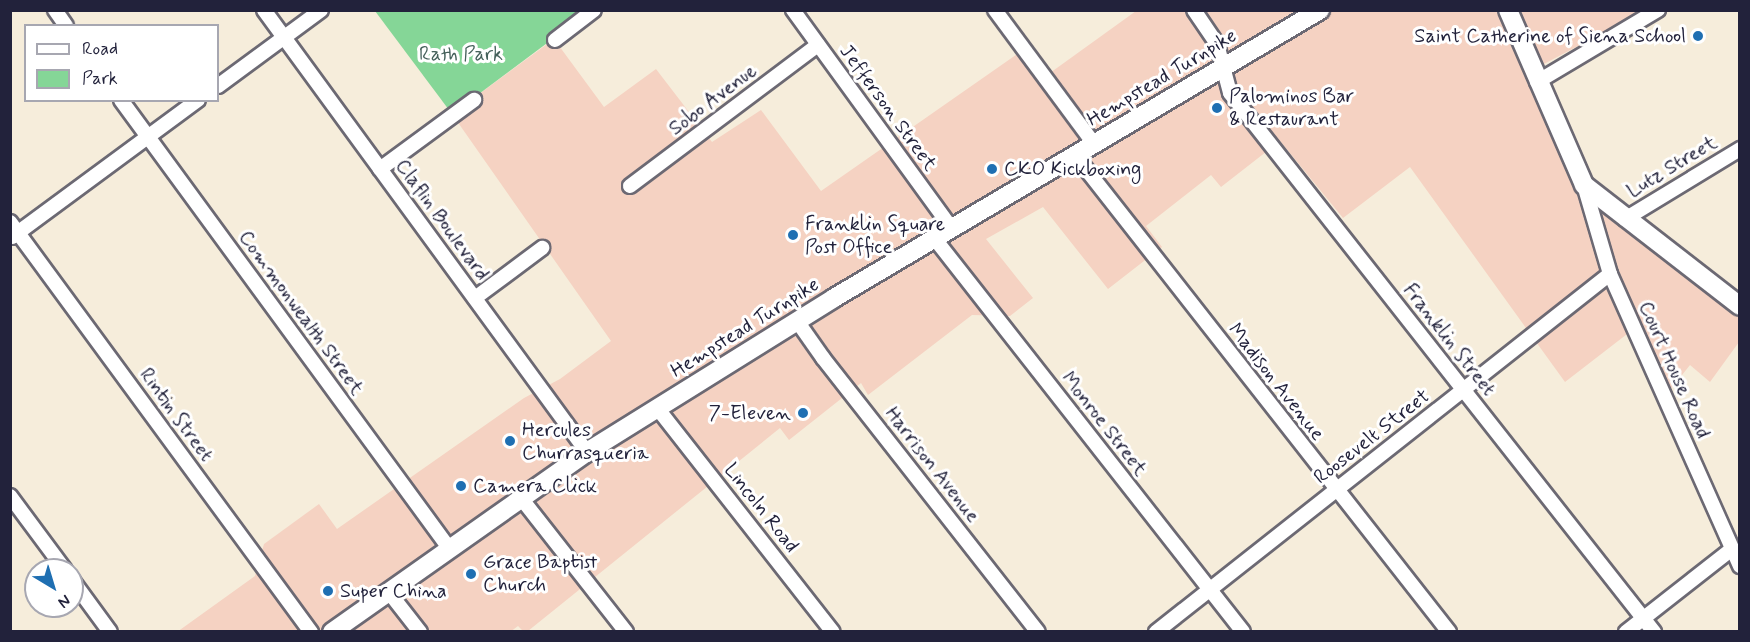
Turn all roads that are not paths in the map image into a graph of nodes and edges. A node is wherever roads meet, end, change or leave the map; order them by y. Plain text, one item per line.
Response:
1 (56, 10) edge
2 (264, 10) edge
3 (321, 10) edge
4 (594, 10) edge
5 (793, 10) edge
6 (995, 10) edge
7 (1194, 10) edge
8 (1320, 10) edge
9 (1508, 10) edge
10 (1658, 10) edge
11 (65, 24) edge
12 (284, 38) junction
13 (555, 40) dead end
14 (818, 45) junction
15 (1224, 67) junction
16 (1537, 82) junction
17 (219, 85) edge
18 (474, 100) dead end
19 (123, 102) edge
20 (195, 102) edge
21 (148, 137) junction
22 (1094, 144) junction
23 (1740, 149) edge
24 (1075, 155) junction
25 (380, 169) junction
26 (1584, 185) junction
27 (630, 186) dead end
28 (1625, 219) junction
29 (952, 230) junction
30 (13, 231) edge
31 (935, 239) junction
32 (543, 248) dead end
33 (1611, 274) junction
34 (475, 298) junction
35 (1740, 306) edge
36 (797, 321) junction
37 (1463, 390) junction
38 (658, 409) junction
39 (587, 452) junction
40 (1337, 490) junction
41 (10, 496) edge
42 (521, 498) junction
43 (449, 548) junction
44 (1732, 549) junction
45 (55, 558) edge
46 (1740, 566) edge
47 (1210, 589) junction
48 (388, 591) junction
49 (84, 596) edge
50 (1643, 618) junction
51 (110, 632) edge
52 (311, 632) edge
53 (332, 632) edge
54 (420, 632) edge
55 (626, 632) edge
56 (833, 632) edge
57 (1038, 632) edge
58 (1156, 632) edge
59 (1244, 632) edge
60 (1449, 632) edge
61 (1626, 632) edge
62 (1654, 632) edge

1 - 11 street
2 - 12 street, Claflin Boulevard
3 - 12 street
4 - 13 street
5 - 14 street, Jefferson Street
6 - 22 street
7 - 15 street, Franklin Street
8 - 15 main road, Hempstead Turnpike
9 - 16 main road
10 - 16 street
12 - 17 street
12 - 25 street, Claflin Boulevard
14 - 27 street, Sobo Avenue
14 - 29 street, Jefferson Street
15 - 22 main road, Hempstead Turnpike
15 - 37 street, Franklin Street
16 - 26 main road
18 - 25 street
19 - 21 street, Commonwealth Street
20 - 21 street
21 - 30 street
21 - 43 street, Commonwealth Street
22 - 24 main road, Hempstead Turnpike
23 - 28 street, Lutz Street
24 - 29 main road, Hempstead Turnpike
24 - 40 street, Madison Avenue
25 - 34 street, Claflin Boulevard
26 - 28 main road
26 - 33 street, Court House Road
28 - 35 main road
29 - 31 main road, Hempstead Turnpike
30 - 52 street, Rintin Street
31 - 36 main road, Hempstead Turnpike
31 - 47 street, Monroe Street
32 - 34 street
33 - 37 street, Roosevelt Street
33 - 44 street, Court House Road
34 - 39 street, Claflin Boulevard
36 - 38 main road, Hempstead Turnpike
36 - 57 street, Harrison Avenue
37 - 40 street, Roosevelt Street
37 - 50 street, Franklin Street
38 - 39 main road, Hempstead Turnpike
38 - 56 street, Lincoln Road
39 - 42 main road, Hempstead Turnpike
40 - 47 street, Roosevelt Street
40 - 60 street, Madison Avenue
41 - 45 street
42 - 43 main road, Hempstead Turnpike
42 - 55 street
43 - 48 main road, Hempstead Turnpike
44 - 46 street, Court House Road
44 - 50 street
47 - 58 street, Roosevelt Street
47 - 59 street, Monroe Street
48 - 53 main road, Hempstead Turnpike
48 - 54 street
49 - 51 street
50 - 61 street
50 - 62 street, Franklin Street

